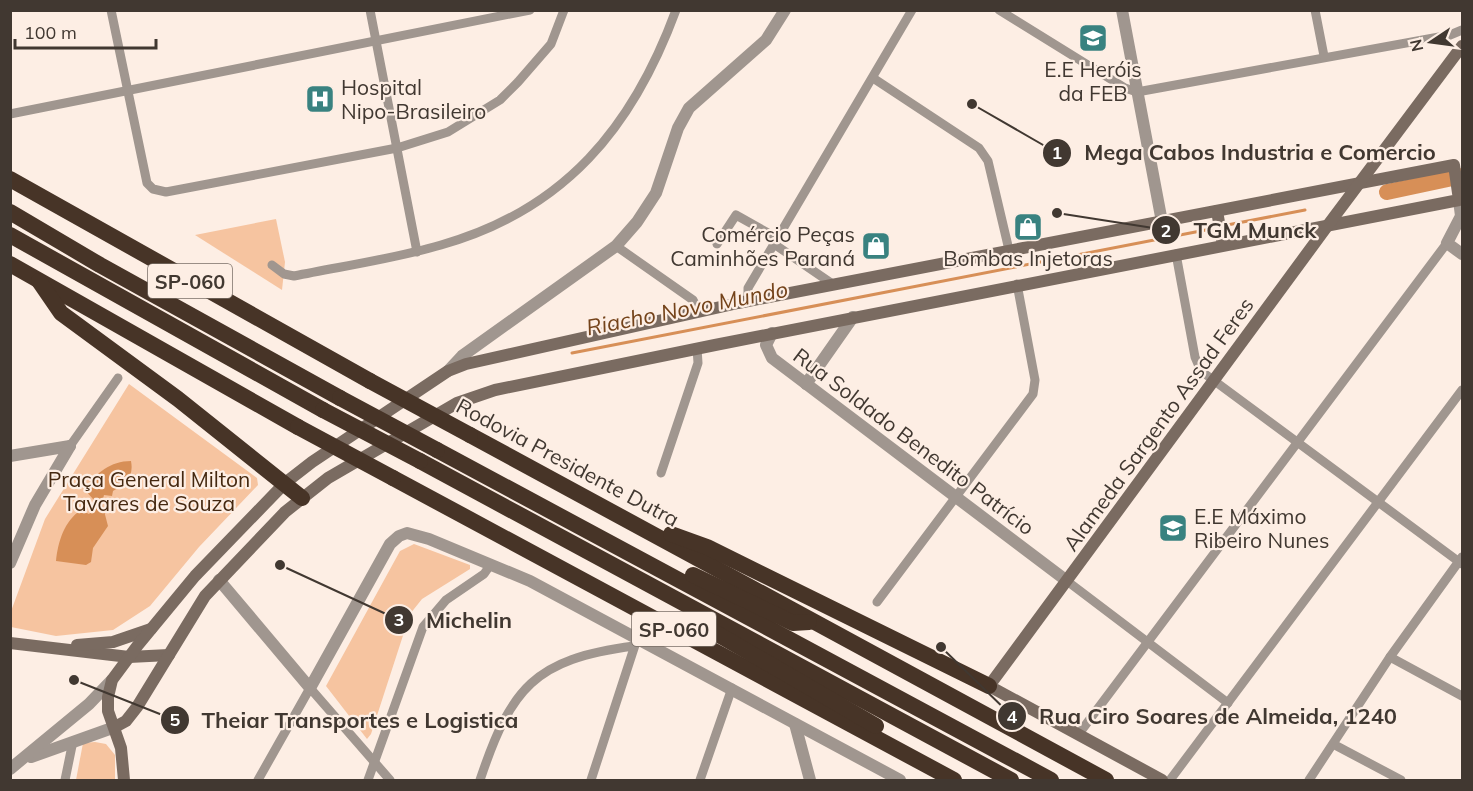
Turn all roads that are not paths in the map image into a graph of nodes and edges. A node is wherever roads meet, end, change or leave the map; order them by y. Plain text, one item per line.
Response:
1 (111, 10) edge
2 (370, 10) edge
3 (530, 10) edge
4 (564, 10) edge
5 (676, 10) edge
6 (785, 10) edge
7 (912, 10) edge
8 (999, 10) edge
9 (1122, 10) edge
10 (1315, 10) edge
11 (1462, 30) edge
12 (376, 42) junction
13 (1462, 46) edge
14 (1324, 56) junction
15 (873, 78) junction
16 (128, 92) junction
17 (1137, 92) junction
18 (10, 114) edge
19 (397, 148) junction
20 (1457, 166) edge
21 (10, 179) edge
22 (1357, 187) junction
23 (1459, 196) junction
24 (10, 212) edge
25 (1217, 214) junction
26 (1162, 222) junction
27 (1328, 225) junction
28 (10, 235) edge
29 (776, 241) junction
30 (1223, 241) junction
31 (1447, 243) junction
32 (717, 244) dead end
33 (616, 246) junction
34 (1009, 250) junction
35 (417, 252) junction
36 (1176, 254) junction
37 (1462, 254) edge
38 (10, 264) edge
39 (272, 265) dead end
40 (39, 281) junction
41 (1017, 284) junction
42 (834, 285) junction
43 (748, 301) junction
44 (699, 312) junction
45 (853, 317) junction
46 (772, 333) junction
47 (697, 348) junction
48 (448, 371) junction
49 (118, 378) dead end
50 (1215, 380) junction
51 (806, 384) junction
52 (1462, 390) edge
53 (1300, 441) junction
54 (70, 446) junction
55 (10, 456) edge
56 (661, 473) dead end
57 (285, 483) junction
58 (956, 496) junction
59 (302, 498) junction
60 (1380, 501) junction
61 (647, 531) junction
62 (236, 534) junction
63 (642, 560) junction
64 (1462, 561) edge
65 (10, 562) edge
66 (491, 564) junction
67 (636, 577) junction
68 (219, 580) junction
69 (1067, 581) junction
70 (174, 600) junction
71 (877, 602) dead end
72 (813, 621) junction
73 (189, 622) junction
74 (152, 629) junction
75 (637, 642) junction
76 (10, 643) edge
77 (1149, 643) junction
78 (62, 648) junction
79 (169, 655) junction
80 (129, 657) junction
81 (1390, 657) junction
82 (112, 680) junction
83 (989, 686) junction
84 (310, 688) junction
85 (732, 688) junction
86 (1462, 696) edge
87 (1228, 703) junction
88 (795, 724) junction
89 (115, 727) junction
90 (1078, 735) junction
91 (73, 741) junction
92 (1333, 744) junction
93 (25, 760) junction
94 (375, 762) junction
95 (10, 769) edge
96 (65, 780) edge
97 (124, 780) edge
98 (258, 780) edge
99 (368, 780) edge
100 (390, 780) edge
101 (480, 780) edge
102 (591, 780) edge
103 (700, 780) edge
104 (810, 780) edge
105 (900, 780) edge
106 (954, 780) edge
107 (966, 780) edge
108 (1011, 780) edge
109 (1051, 780) edge
110 (1106, 780) edge
111 (1162, 780) edge
112 (1170, 780) edge
113 (1309, 780) edge
114 (1401, 780) edge

1 - 16 street
2 - 12 street
3 - 12 street
4 - 19 street
5 - 35 street
6 - 33 street
7 - 15 street
8 - 17 street
9 - 17 street
10 - 14 street
11 - 14 street
12 - 16 street
12 - 19 street
13 - 22 main road, Alameda Sargento Assad Feres
14 - 17 street
15 - 29 street
15 - 34 street
16 - 18 street
16 - 19 street
17 - 26 street
19 - 35 street
20 - 22 main road
20 - 23 main road
21 - 61 highway, Rodovia Presidente Dutra / SP-060, bridge
22 - 25 main road
22 - 27 main road, Alameda Sargento Assad Feres
23 - 27 main road
23 - 31 street
24 - 63 highway, SP-060, bridge
25 - 26 main road
25 - 30 main road
26 - 34 main road
27 - 30 main road
27 - 50 main road, Alameda Sargento Assad Feres
28 - 67 highway, SP-060, bridge
29 - 32 street
29 - 42 street
29 - 43 street
30 - 36 main road
31 - 37 street
31 - 53 street
33 - 44 street
33 - 48 street
34 - 42 main road
35 - 39 street
36 - 41 main road
36 - 50 street
38 - 40 highway, SP-060
40 - 57 highway
40 - 106 highway, SP-060, bridge
41 - 45 main road
41 - 58 street
42 - 43 main road
43 - 44 main road
44 - 48 main road
45 - 46 main road
45 - 51 street
46 - 47 main road
46 - 51 street, Rua Soldado Benedito Patrício
47 - 56 street
47 - 59 main road
48 - 57 main road
49 - 54 street
50 - 53 street
50 - 69 main road, Alameda Sargento Assad Feres
51 - 58 street, Rua Soldado Benedito Patrício
52 - 60 street
53 - 60 street
53 - 77 street
54 - 55 street
54 - 65 street
57 - 59 highway
57 - 62 main road
58 - 69 street, Rua Soldado Benedito Patrício
58 - 71 street
59 - 68 main road
60 - 64 street
60 - 87 street
61 - 72 highway, Rodovia Presidente Dutra / SP-060
61 - 83 highway
62 - 68 main road
62 - 70 main road
63 - 72 highway
63 - 109 highway, SP-060
64 - 81 street
66 - 75 street
66 - 84 street
66 - 94 street
67 - 107 highway
67 - 108 highway, SP-060
68 - 73 main road
68 - 84 street
69 - 77 street, Rua Soldado Benedito Patrício
69 - 83 main road, Alameda Sargento Assad Feres
70 - 73 main road
70 - 74 main road
72 - 110 highway, Rodovia Presidente Dutra / SP-060
73 - 79 main road
74 - 78 main road
74 - 80 main road
75 - 85 street
75 - 101 street
75 - 102 street
76 - 78 main road
77 - 87 street, Rua Soldado Benedito Patrício
77 - 90 street
78 - 80 main road
79 - 80 main road
79 - 89 main road
80 - 82 main road
81 - 86 street
81 - 92 street
82 - 89 main road
82 - 93 street
83 - 90 main road
84 - 94 street
84 - 98 street
85 - 88 street
85 - 103 street
87 - 112 street
88 - 104 street
88 - 105 street
89 - 91 street
89 - 97 main road
90 - 111 main road
91 - 93 street
91 - 96 street
92 - 113 street
92 - 114 street
93 - 95 street
94 - 99 street
94 - 100 street

